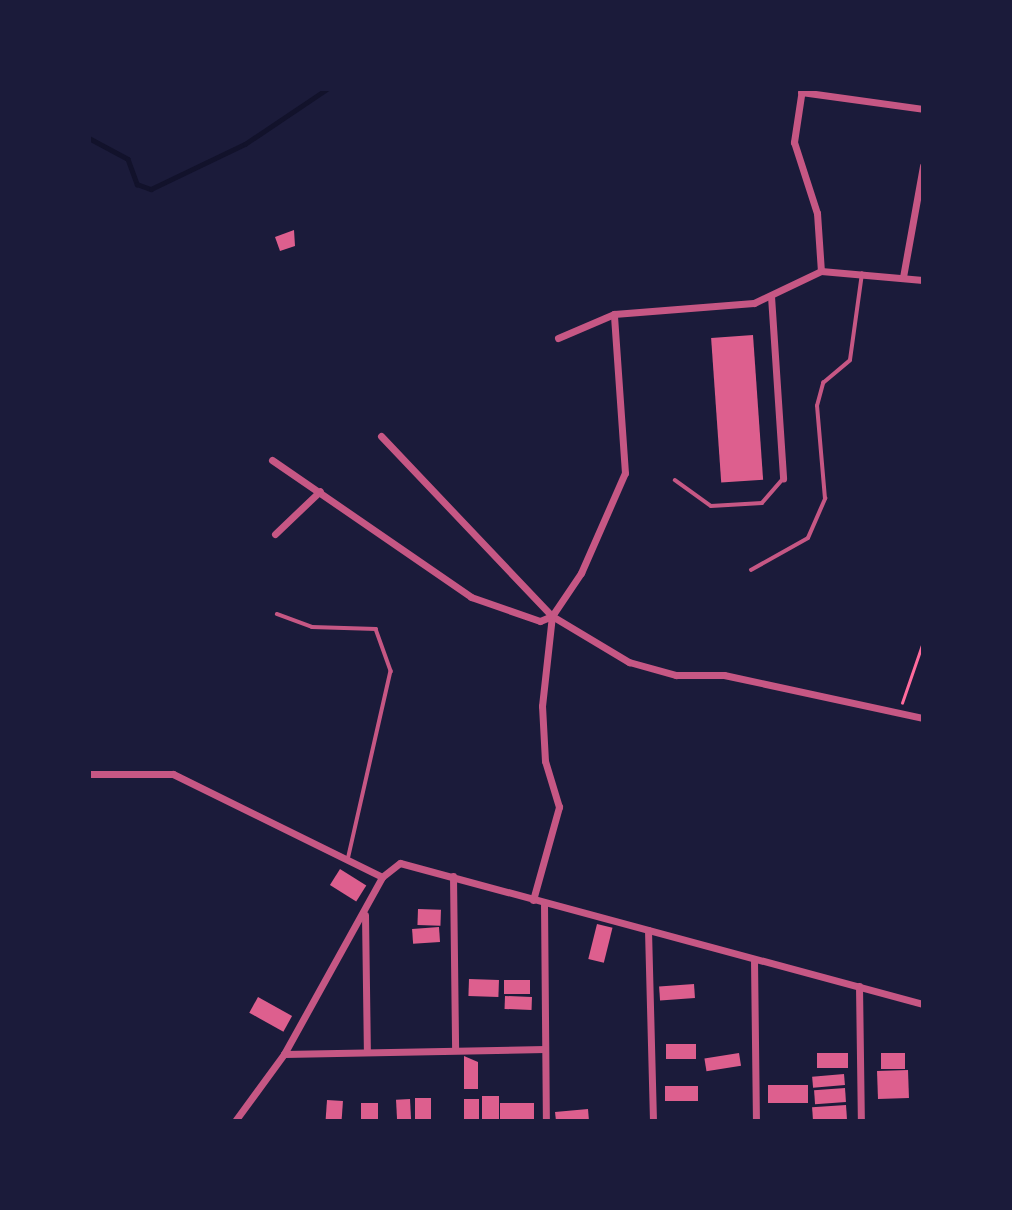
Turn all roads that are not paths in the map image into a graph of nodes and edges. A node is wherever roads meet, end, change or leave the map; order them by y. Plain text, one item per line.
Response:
1 (802, 91) edge
2 (923, 109) edge
3 (923, 166) edge
4 (821, 271) junction
5 (862, 274) junction
6 (903, 277) junction
7 (923, 280) edge
8 (771, 296) junction
9 (614, 314) junction
10 (558, 338) dead end
11 (381, 436) dead end
12 (272, 460) dead end
13 (783, 479) joint
14 (675, 480) dead end
15 (320, 491) junction
16 (275, 534) dead end
17 (751, 570) dead end
18 (277, 614) dead end
19 (552, 616) junction
20 (923, 718) edge
21 (89, 774) edge
22 (348, 862) junction
23 (453, 876) junction
24 (382, 877) junction
25 (533, 900) junction
26 (544, 903) junction
27 (365, 912) junction
28 (648, 930) junction
29 (754, 960) junction
30 (859, 986) junction
31 (923, 1004) edge
32 (545, 1049) junction
33 (367, 1050) junction
34 (455, 1050) junction
35 (284, 1054) junction
36 (235, 1121) edge
37 (546, 1121) edge
38 (653, 1121) edge
39 (756, 1121) edge
40 (861, 1121) edge

1 - 2 street
1 - 4 street
3 - 6 street
4 - 5 street
4 - 8 street
5 - 6 street
5 - 17 lane
6 - 7 street
8 - 9 street
8 - 13 street
9 - 10 street
9 - 19 street
11 - 19 street
12 - 15 street
13 - 14 lane
15 - 16 street
15 - 19 street
18 - 22 lane
19 - 20 street
19 - 25 street
21 - 22 street
22 - 24 street
23 - 24 street
23 - 25 street
23 - 34 street
24 - 27 street
25 - 26 street
26 - 28 street
26 - 32 street
27 - 33 street
27 - 35 street
28 - 29 street
28 - 38 street
29 - 30 street
29 - 39 street
30 - 31 street
30 - 40 street
32 - 34 street
32 - 37 street
33 - 34 street
33 - 35 street
35 - 36 street

